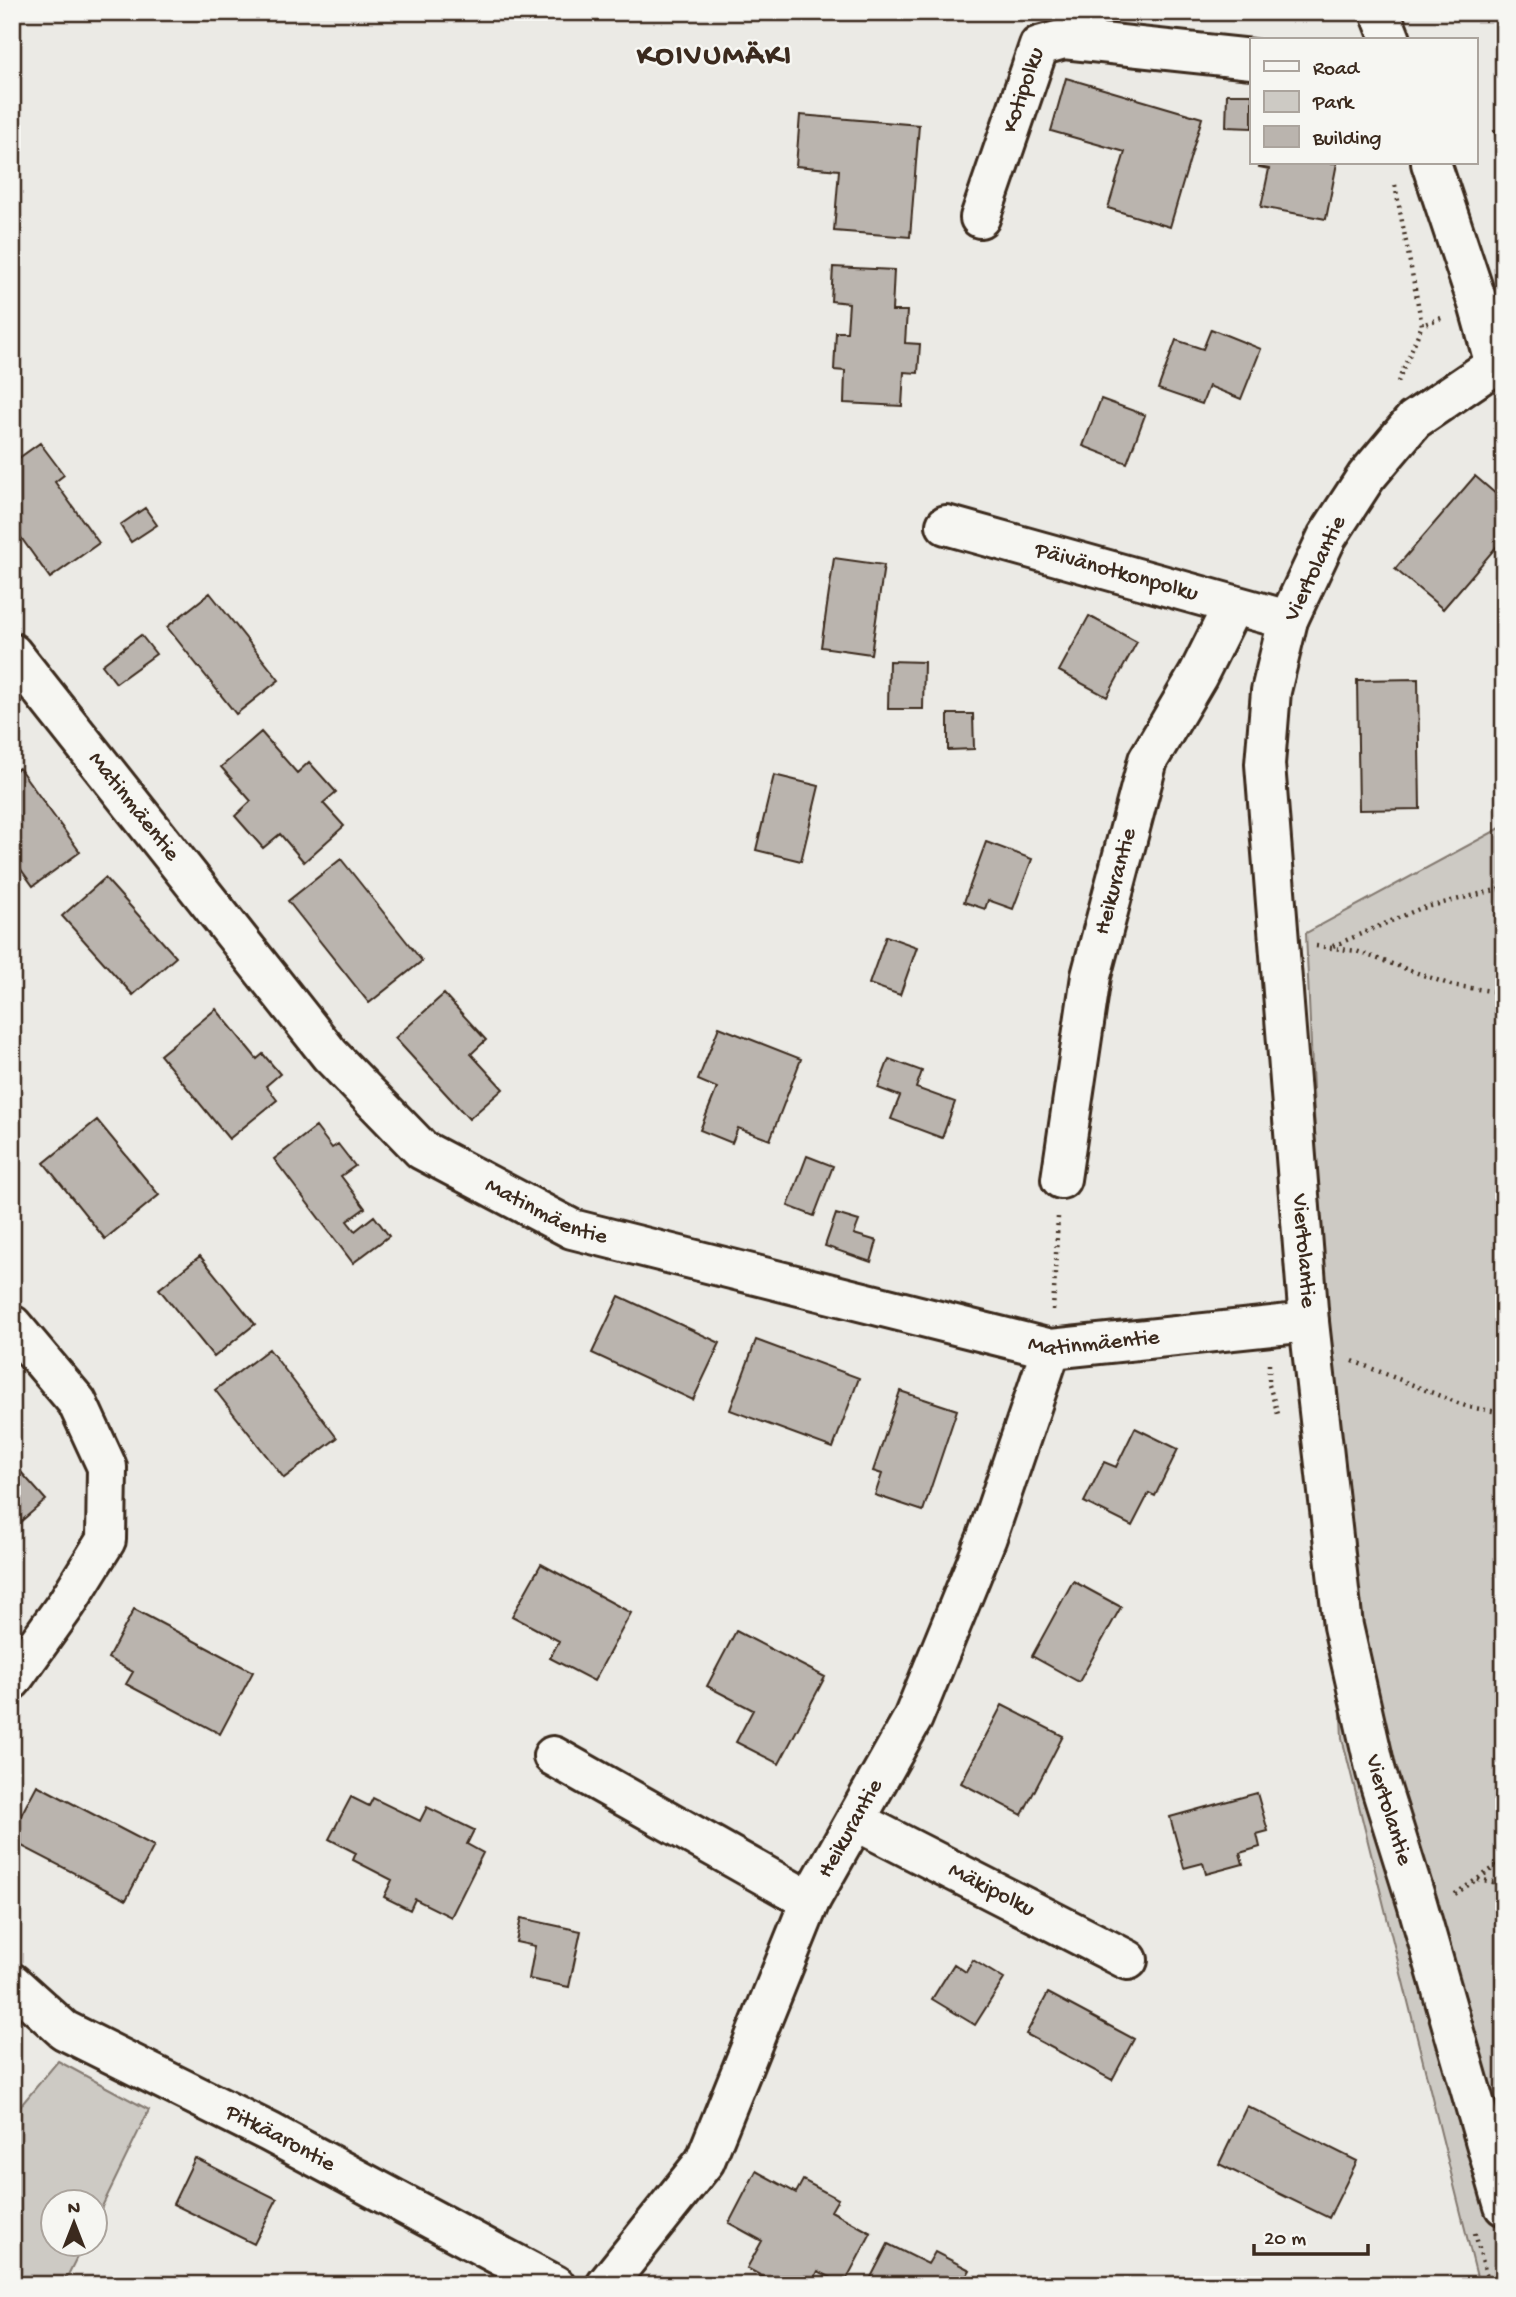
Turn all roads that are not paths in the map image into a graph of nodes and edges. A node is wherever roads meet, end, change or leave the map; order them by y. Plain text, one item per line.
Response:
1 (1380, 12) edge
2 (1390, 38) edge
3 (1250, 59) edge
4 (1431, 164) edge
5 (980, 218) dead end
6 (1499, 363) edge
7 (946, 525) dead end
8 (1233, 605) junction
9 (1288, 620) junction
10 (12, 653) edge
11 (1060, 1180) road end
12 (12, 1325) edge
13 (1310, 1336) junction
14 (1051, 1349) junction
15 (12, 1680) edge
16 (554, 1756) dead end
17 (856, 1821) junction
18 (810, 1901) junction
19 (1128, 1959) dead end
20 (12, 1983) edge
21 (1504, 2206) edge
22 (555, 2285) edge
23 (606, 2285) edge

1 - 2 street
3 - 5 street, Kotipolku
4 - 6 street
6 - 9 street, Viertolantie
7 - 8 street, Päivänotkonpolku
8 - 9 street, Päivänotkonpolku
8 - 11 street, Heikurantie
9 - 13 street, Viertolantie
10 - 14 street, Matinmäentie
12 - 15 street
13 - 14 street, Matinmäentie
13 - 21 street, Viertolantie
14 - 17 street, Heikurantie
16 - 18 street
17 - 18 street, Heikurantie
17 - 19 street, Mäkipolku
18 - 23 street, Heikurantie
20 - 22 street, Pitkäarontie

